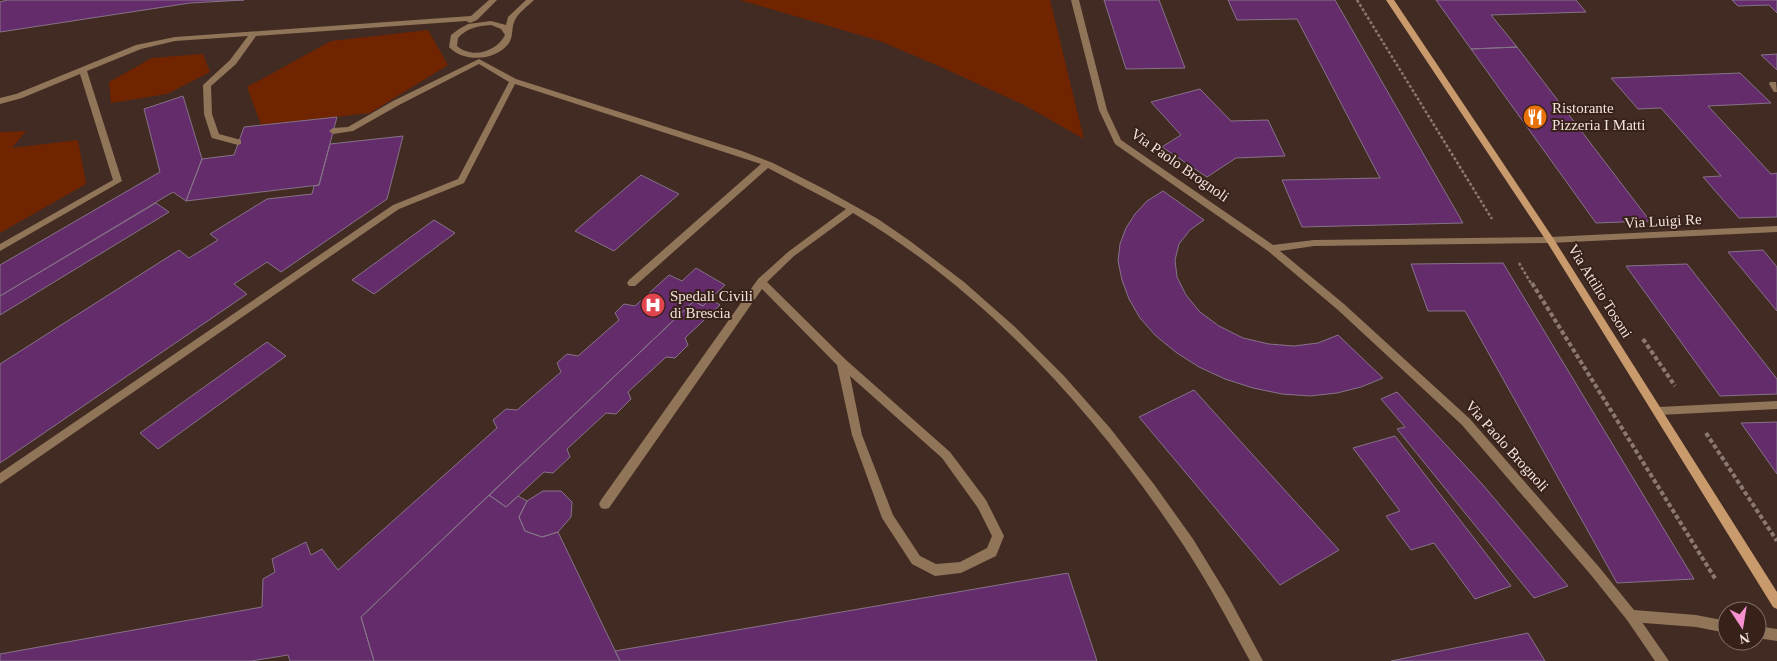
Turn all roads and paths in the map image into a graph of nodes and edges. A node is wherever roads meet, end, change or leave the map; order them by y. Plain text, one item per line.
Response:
1 (493, 0) edge
2 (530, 0) edge
3 (1075, 0) edge
4 (1357, 0) edge
5 (1390, 0) edge
6 (474, 18) junction
7 (254, 32) junction
8 (458, 32) junction
9 (509, 35) junction
10 (479, 58) junction
11 (83, 70) junction
12 (513, 81) junction
13 (0, 101) edge
14 (333, 131) dead end
15 (238, 142) dead end
16 (767, 164) junction
17 (852, 209) junction
18 (1494, 223) dead end
19 (1777, 229) edge
20 (1550, 240) junction
21 (0, 248) edge
22 (1271, 249) junction
23 (1518, 263) dead end
24 (761, 282) junction
25 (632, 283) dead end
26 (842, 363) junction
27 (1777, 405) edge
28 (1659, 411) junction
29 (0, 479) edge
30 (605, 504) dead end
31 (1716, 580) dead end
32 (1777, 603) edge
33 (1631, 616) junction
34 (1717, 625) edge
35 (1257, 661) edge
36 (1662, 661) edge

1 - 6 street
2 - 9 street
3 - 22 street, Via Paolo Brognoli
4 - 18 path
5 - 20 main road, Via Attilio Tosoni
6 - 7 street
6 - 8 street
7 - 11 street
7 - 15 street
8 - 9 street
8 - 10 street
9 - 10 street
10 - 12 street
10 - 14 street
11 - 13 street
11 - 21 street
12 - 16 street
12 - 29 street
16 - 17 street
16 - 25 street
17 - 24 street
17 - 35 street
19 - 20 street, Via Luigi Re
20 - 22 street
20 - 28 main road, Via Attilio Tosoni
22 - 33 street, Via Paolo Brognoli
23 - 31 path
24 - 26 street
24 - 30 street
26 - 26 street
27 - 28 street
28 - 32 main road, Via Attilio Tosoni
33 - 34 street
33 - 36 street, Via Paolo Brognoli

